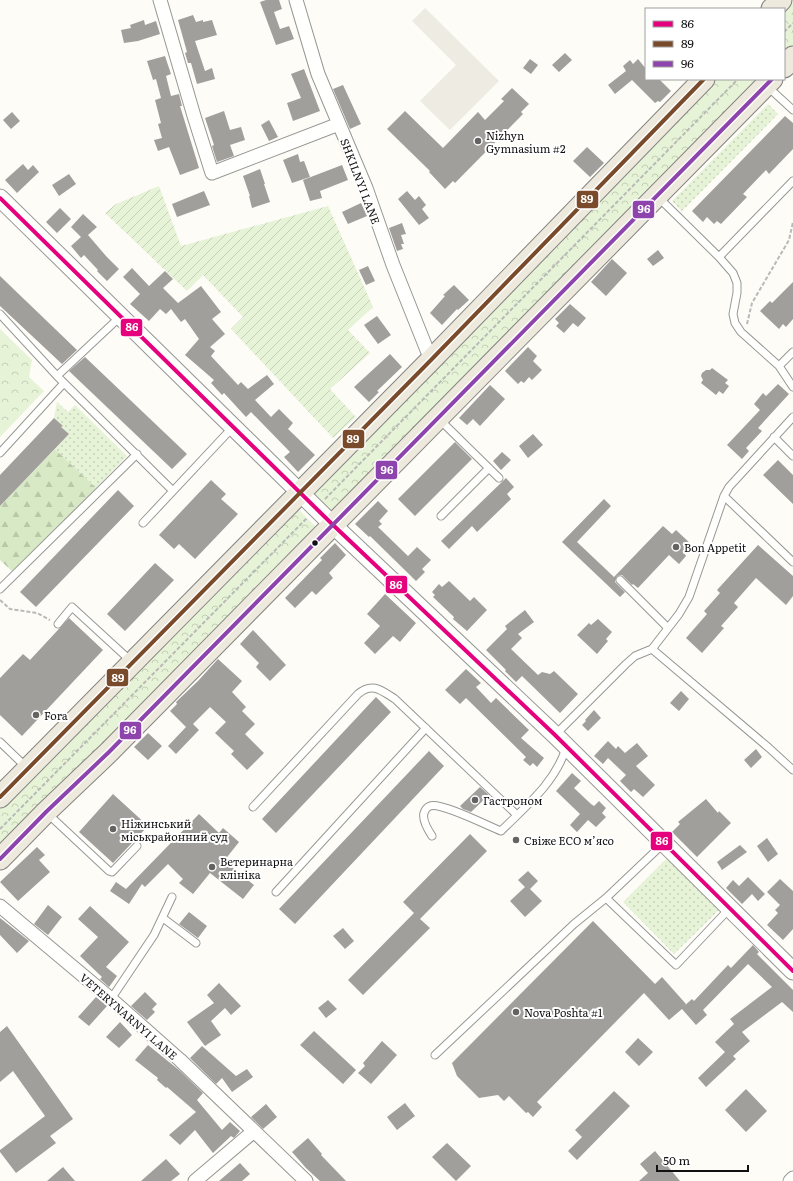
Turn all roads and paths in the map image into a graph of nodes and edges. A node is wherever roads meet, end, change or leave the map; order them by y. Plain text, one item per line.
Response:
1 (160, 0) edge
2 (296, 0) edge
3 (781, 0) edge
4 (773, 8) edge
5 (793, 23) edge
6 (785, 31) edge
7 (793, 58) edge
8 (785, 66) edge
9 (703, 80) edge
10 (737, 80) edge
11 (769, 82) edge
12 (793, 110) edge
13 (339, 124) junction
14 (793, 181) edge
15 (657, 196) junction
16 (0, 198) edge
17 (793, 222) edge
18 (719, 257) junction
19 (0, 314) edge
20 (121, 316) junction
21 (745, 335) junction
22 (793, 352) edge
23 (431, 360) junction
24 (779, 366) junction
25 (57, 376) junction
26 (64, 383) junction
27 (793, 387) edge
28 (793, 416) edge
29 (438, 418) junction
30 (233, 426) junction
31 (774, 438) junction
32 (0, 453) edge
33 (137, 454) junction
34 (793, 456) edge
35 (489, 468) junction
36 (499, 478) dead end
37 (173, 490) junction
38 (300, 492) junction
39 (724, 496) junction
40 (316, 508) junction
41 (441, 516) dead end
42 (143, 523) dead end
43 (332, 524) junction
44 (793, 562) edge
45 (620, 580) dead end
46 (0, 589) edge
47 (0, 600) edge
48 (58, 624) joint
49 (668, 628) junction
50 (652, 649) junction
51 (133, 662) junction
52 (426, 728) junction
53 (560, 741) junction
54 (0, 742) edge
55 (27, 769) junction
56 (793, 770) edge
57 (0, 797) edge
58 (253, 807) dead end
59 (46, 812) junction
60 (517, 815) junction
61 (0, 829) edge
62 (432, 836) dead end
63 (664, 843) junction
64 (137, 846) dead end
65 (0, 859) edge
66 (276, 892) dead end
67 (172, 897) dead end
68 (606, 898) junction
69 (0, 906) edge
70 (730, 908) junction
71 (163, 918) junction
72 (196, 943) dead end
73 (793, 971) edge
74 (111, 999) junction
75 (435, 1055) dead end
76 (254, 1131) junction
77 (793, 1178) edge
78 (195, 1181) edge
79 (306, 1181) edge
80 (790, 1181) edge

1 - 13 street
2 - 13 street, SHKILNYI LANE
3 - 4 main road
5 - 6 path
7 - 8 main road
9 - 23 main road
10 - 40 path
11 - 12 lane
11 - 15 main road
13 - 23 street, SHKILNYI LANE
14 - 18 lane
15 - 18 lane
15 - 29 main road
16 - 20 street
17 - 21 path
18 - 21 lane
19 - 25 lane
20 - 25 lane
20 - 30 street
21 - 24 lane
22 - 24 lane
23 - 38 main road
24 - 27 lane
25 - 26 lane
26 - 32 lane
26 - 33 lane
28 - 31 lane
29 - 35 lane
29 - 43 main road
30 - 37 lane
30 - 38 street
31 - 34 lane
31 - 39 lane
33 - 37 lane
33 - 46 lane
35 - 36 lane
35 - 41 lane
37 - 42 lane
38 - 40 street
38 - 51 main road
39 - 44 lane
39 - 49 lane
40 - 43 street
40 - 61 path
43 - 53 street
43 - 59 main road
45 - 49 lane
47 - 48 path
48 - 51 lane
49 - 50 lane
50 - 53 lane
50 - 56 lane
51 - 55 main road
52 - 58 lane
52 - 60 lane
52 - 66 lane
53 - 60 lane
53 - 63 street
54 - 55 lane
55 - 57 main road
59 - 64 lane
59 - 65 main road
60 - 62 lane
63 - 68 lane
63 - 70 street
67 - 71 lane
68 - 70 lane
68 - 75 lane
69 - 74 street, VETERYNARNYI LANE
70 - 73 street
71 - 72 lane
71 - 74 lane
74 - 76 street, VETERYNARNYI LANE
76 - 78 street
76 - 79 street, VETERYNARNYI LANE
77 - 80 street

